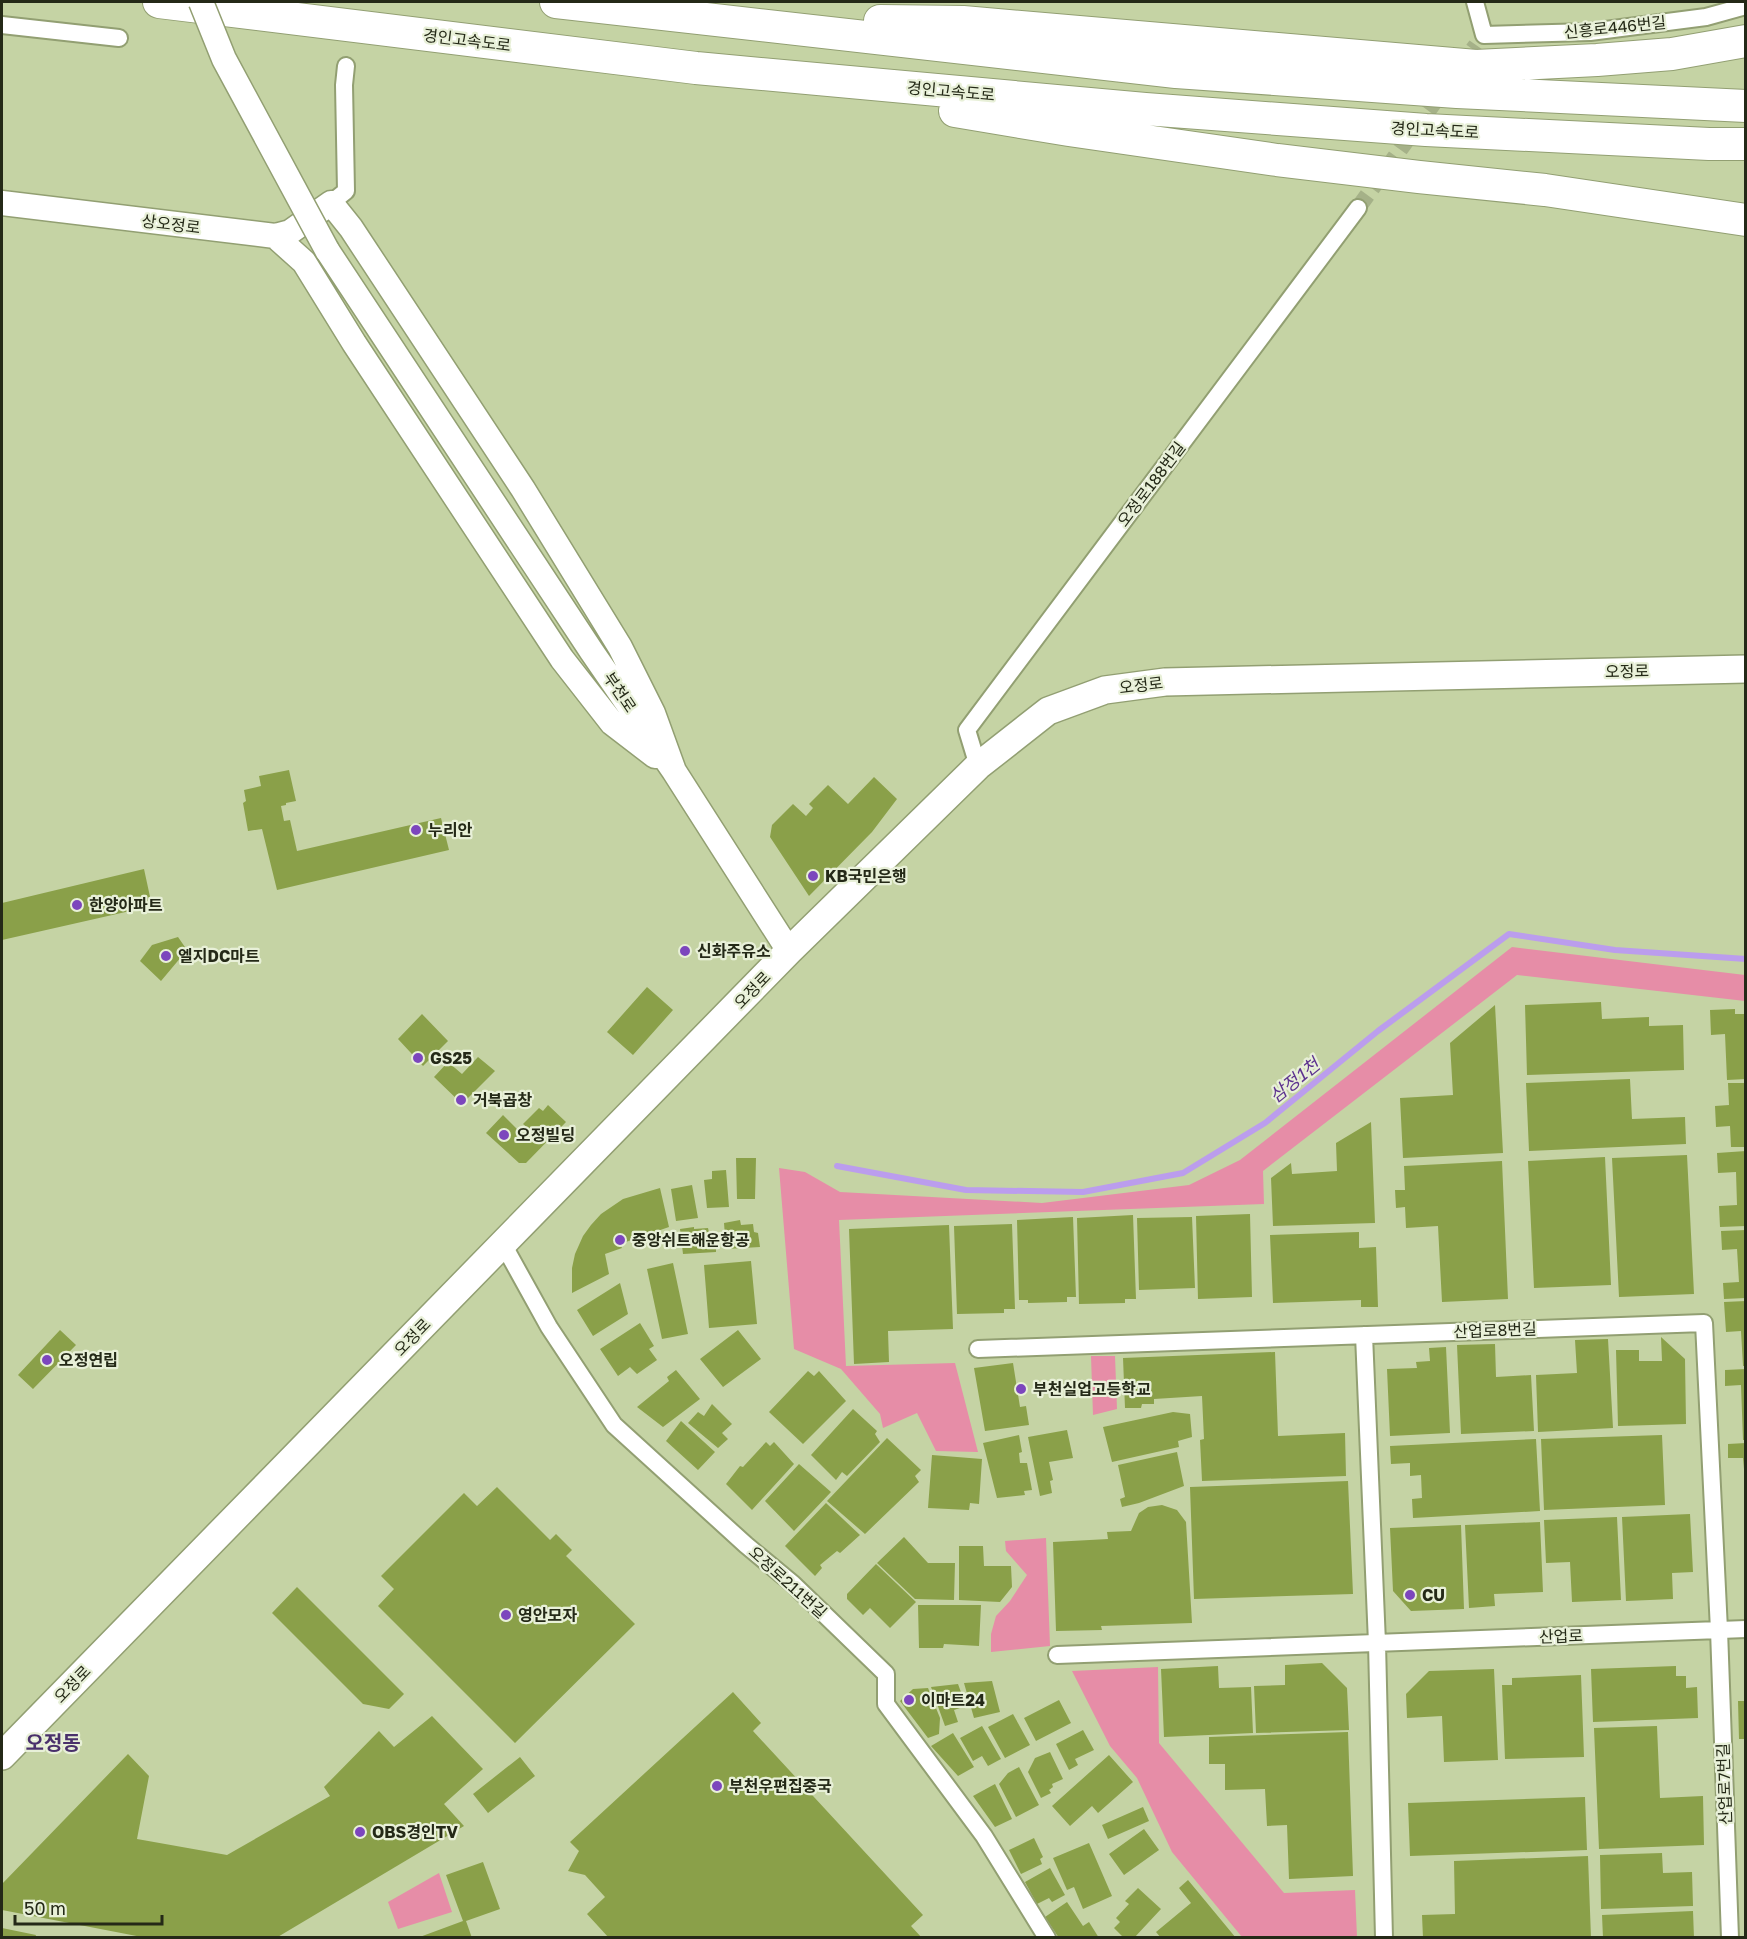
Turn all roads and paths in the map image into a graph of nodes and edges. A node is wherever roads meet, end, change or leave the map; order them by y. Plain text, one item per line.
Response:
1 (159, 2) edge
2 (201, 2) edge
3 (556, 2) edge
4 (1475, 2) edge
5 (1746, 6) edge
6 (693, 18) junction
7 (2, 25) edge
8 (119, 38) dead end
9 (1746, 41) edge
10 (346, 66) dead end
11 (696, 68) junction
12 (1746, 106) edge
13 (1746, 144) edge
14 (338, 197) junction
15 (2, 203) edge
16 (1358, 208) tunnel mouth
17 (1746, 220) edge
18 (275, 236) junction
19 (1746, 669) edge
20 (978, 766) junction
21 (674, 771) junction
22 (789, 951) junction
23 (502, 1244) junction
24 (1364, 1335) junction
25 (978, 1349) dead end
26 (1746, 1629) edge
27 (1719, 1630) junction
28 (1377, 1643) junction
29 (1057, 1655) dead end
30 (2, 1756) edge
31 (1047, 1938) edge
32 (1384, 1938) edge
33 (1730, 1938) edge

1 - 11 highway, 경인고속도로
2 - 21 street, 부천로, bridge
3 - 6 highway
4 - 5 street, 신흥로446번길
6 - 9 highway
6 - 12 highway
7 - 8 street
10 - 14 street
11 - 13 highway, 경인고속도로
11 - 17 highway
14 - 18 street
14 - 21 street
15 - 18 street, 상오정로
16 - 20 street, 오정로188번길
18 - 21 street
19 - 20 main road, 오정로
20 - 22 main road, 오정로
21 - 22 street, 부천로
22 - 23 main road, 오정로
23 - 30 main road, 오정로
23 - 31 street, 오정로211번길
24 - 25 street, 산업로8번길
24 - 27 street, 산업로8번길
24 - 28 street
26 - 27 street, 산업로
27 - 28 street, 산업로
27 - 33 street, 산업로7번길
28 - 29 street, 산업로
28 - 32 street

